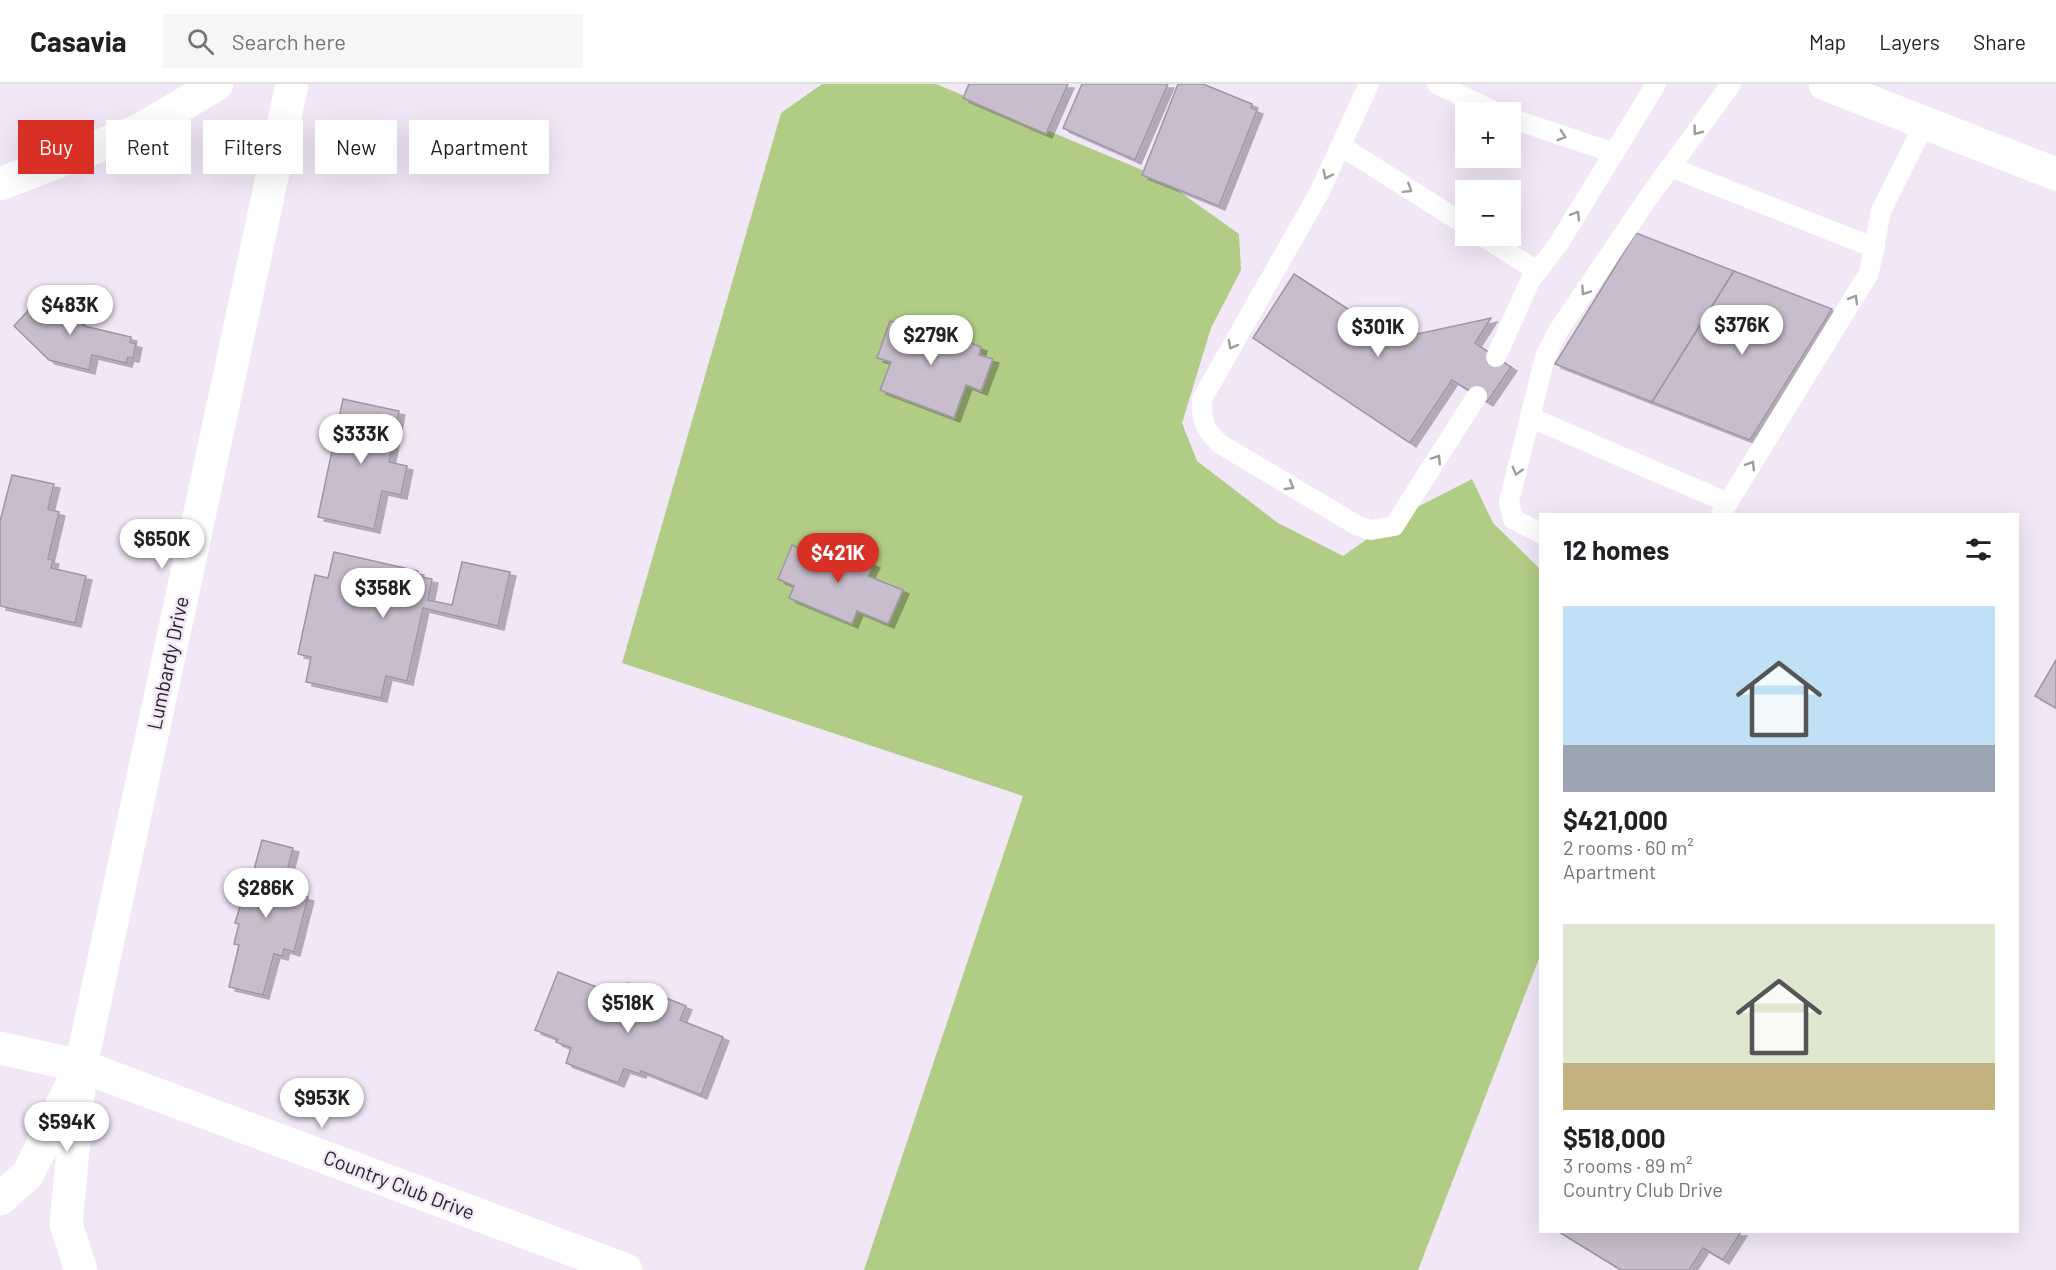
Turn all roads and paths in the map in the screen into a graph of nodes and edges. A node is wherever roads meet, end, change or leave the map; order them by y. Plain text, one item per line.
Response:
1 (217, 84) edge
2 (292, 84) edge
3 (1369, 84) edge
4 (1437, 84) edge
5 (1656, 84) edge
6 (1731, 84) edge
7 (1825, 84) edge
8 (1475, 102) edge
9 (1521, 122) edge
10 (1925, 123) junction
11 (1341, 146) junction
12 (1614, 153) junction
13 (1670, 167) junction
14 (2056, 174) edge
15 (0, 184) edge
16 (1455, 218) edge
17 (1498, 246) edge
18 (1875, 248) junction
19 (1537, 271) junction
20 (1496, 357) dead end
21 (1477, 396) dead end
22 (1532, 418) junction
23 (1724, 509) edge
24 (1539, 532) edge
25 (0, 1048) edge
26 (81, 1066) junction
27 (0, 1199) edge
28 (81, 1270) edge
29 (626, 1270) edge

1 - 15 street
2 - 26 street, Lumbardy Drive
3 - 11 lane
4 - 8 lane
5 - 12 lane
6 -> 13 lane
7 - 10 street
9 -> 12 lane
10 - 14 street
10 - 18 lane
11 -> 16 lane
11 -> 21 lane
19 -> 12 lane
13 - 18 lane
13 -> 22 lane
17 - 19 lane
23 -> 18 lane
19 - 20 lane
22 - 23 lane
22 -> 24 lane
25 - 26 street, Country Club Drive
26 - 27 street
26 - 28 street
26 - 29 street, Country Club Drive

